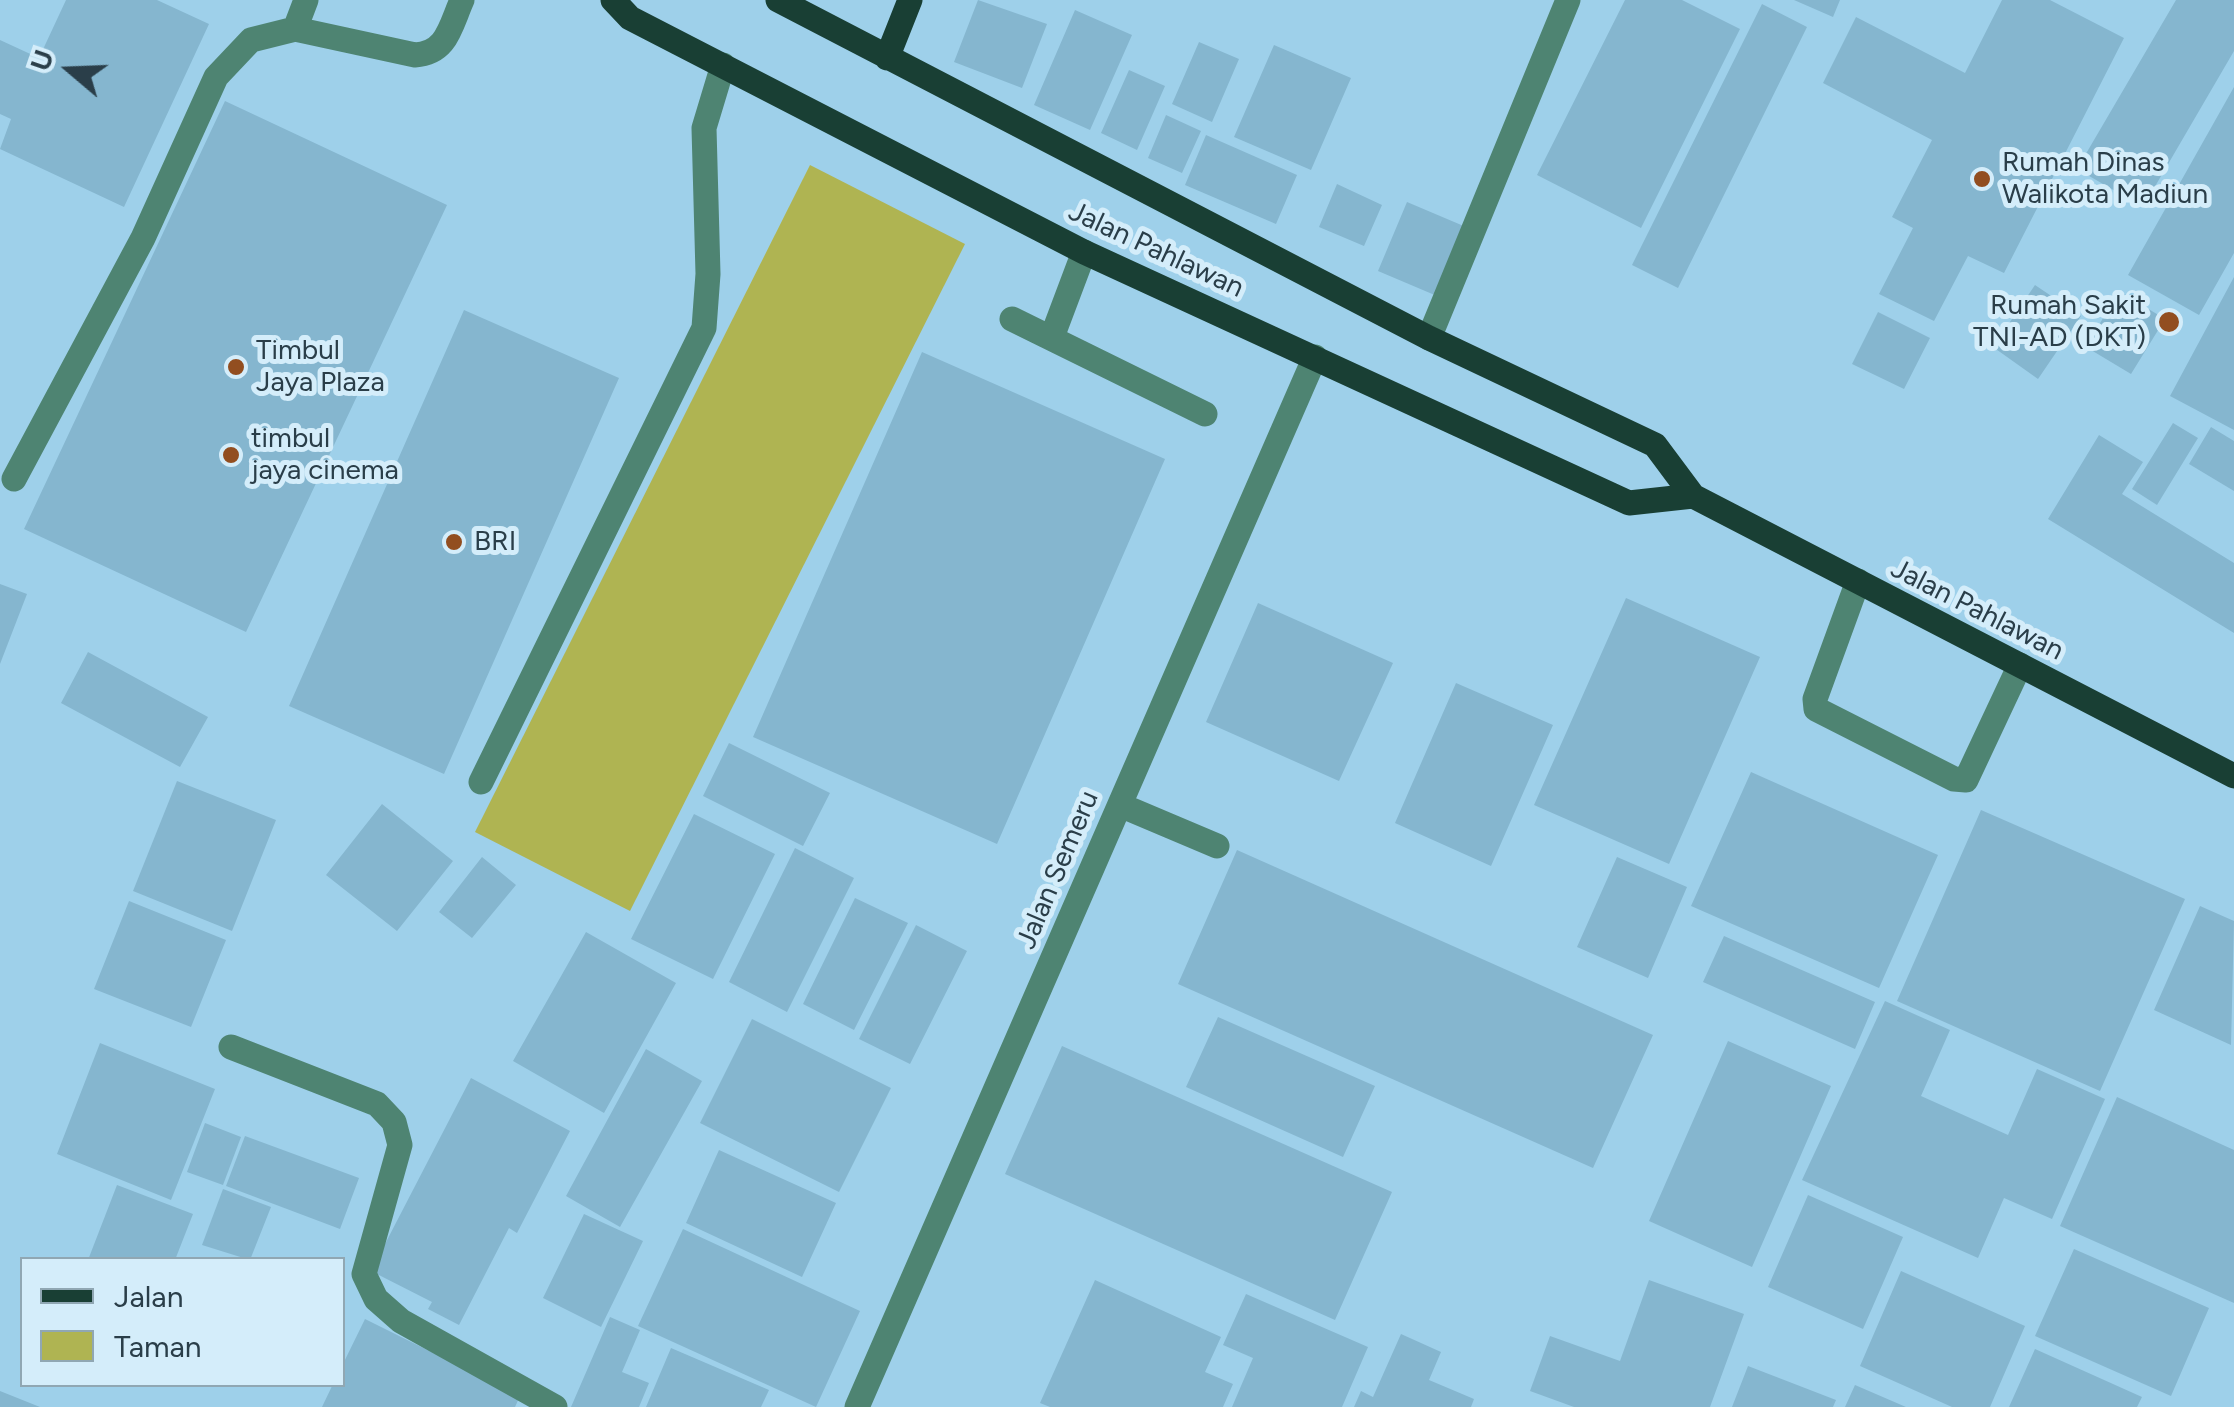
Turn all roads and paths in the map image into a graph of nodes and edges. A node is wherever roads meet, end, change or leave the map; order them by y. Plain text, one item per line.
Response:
1 (306, 0) edge
2 (462, 0) edge
3 (613, 0) edge
4 (778, 0) edge
5 (910, 0) edge
6 (1568, 0) edge
7 (295, 29) junction
8 (887, 58) junction
9 (723, 66) junction
10 (1084, 252) junction
11 (1012, 320) dead end
12 (1052, 337) junction
13 (1429, 338) junction
14 (1314, 357) junction
15 (1205, 414) dead end
16 (14, 479) dead end
17 (1692, 496) junction
18 (1858, 582) junction
19 (2020, 666) junction
20 (2234, 776) edge
21 (481, 782) dead end
22 (1120, 805) junction
23 (1217, 846) dead end
24 (232, 1047) dead end
25 (554, 1407) edge
26 (857, 1407) edge

1 - 7 street
2 - 7 street
3 - 9 main road, Jalan Pahlawan
4 - 8 main road, Jalan Pahlawan
5 - 8 main road
6 - 13 street
7 - 16 street
8 - 13 main road, Jalan Pahlawan
9 - 10 main road, Jalan Pahlawan
9 - 21 street
10 - 12 street
10 - 14 main road, Jalan Pahlawan
11 - 12 street
12 - 15 street
13 - 17 main road, Jalan Pahlawan
14 - 17 main road, Jalan Pahlawan
14 - 22 street, Jalan Semeru
17 - 18 main road, Jalan Pahlawan
18 - 19 main road, Jalan Pahlawan
18 - 19 street
19 - 20 main road, Jalan Pahlawan
22 - 23 street
22 - 26 street, Jalan Semeru
24 - 25 street

